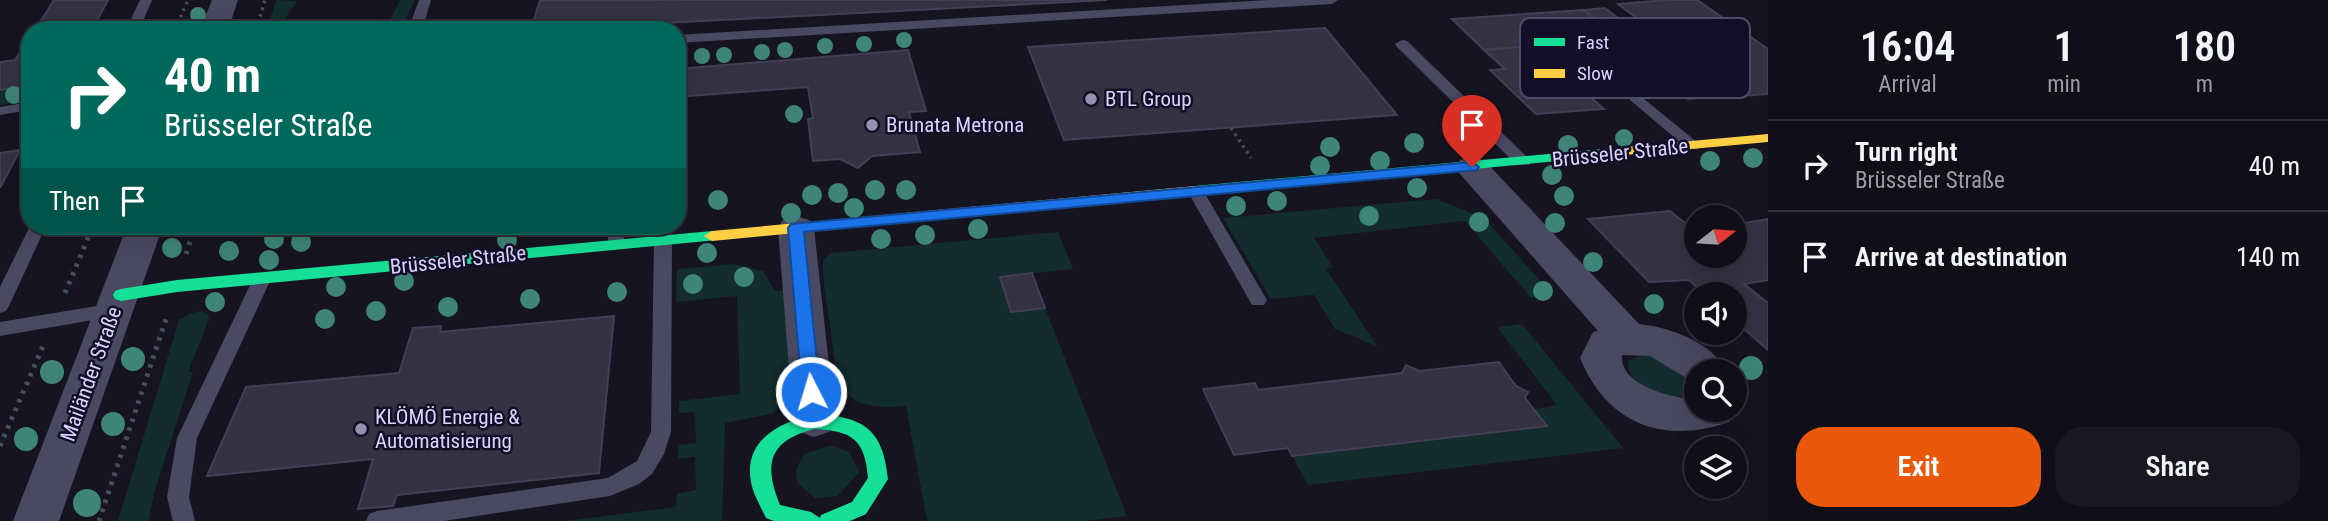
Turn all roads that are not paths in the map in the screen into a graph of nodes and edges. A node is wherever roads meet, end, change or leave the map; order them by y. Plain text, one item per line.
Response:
1 (146, 0) edge
2 (225, 0) edge
3 (425, 0) edge
4 (1332, 0) edge
5 (136, 21) edge
6 (217, 21) edge
7 (418, 21) edge
8 (686, 38) edge
9 (1402, 44) dead end
10 (1636, 98) edge
11 (21, 108) edge
12 (0, 111) edge
13 (1768, 138) edge
14 (1693, 146) junction
15 (1523, 162) junction
16 (1472, 167) junction
17 (1196, 191) junction
18 (796, 228) junction
19 (34, 235) edge
20 (142, 235) edge
21 (617, 235) edge
22 (663, 240) junction
23 (616, 245) junction
24 (262, 279) junction
25 (1258, 300) dead end
26 (118, 302) junction
27 (0, 306) edge
28 (0, 329) edge
29 (1627, 337) junction
30 (1691, 359) edge
31 (1684, 416) edge
32 (814, 420) junction
33 (764, 516) edge
34 (36, 521) edge
35 (184, 521) edge
36 (377, 521) edge
37 (811, 521) edge
38 (828, 521) edge

1 - 5 lane
2 - 6 street
3 - 7 lane
4 - 8 lane
9 - 15 lane
10 - 14 lane
11 - 12 lane
13 - 14 street, Brüsseler Straße
14 - 15 street, Brüsseler Straße
15 - 16 street, Brüsseler Straße
16 - 17 street, Brüsseler Straße
16 - 29 street
17 - 18 street, Brüsseler Straße
17 - 25 lane
18 - 22 street, Brüsseler Straße
18 - 32 street
19 - 27 lane
20 - 26 street, Mailänder Straße
21 - 23 lane
22 - 23 street, Brüsseler Straße
22 - 36 lane
23 - 24 street, Brüsseler Straße
24 - 26 street, Brüsseler Straße
24 - 35 lane
26 - 28 lane
26 - 34 street, Mailänder Straße
29 - 30 street
29 - 31 street
32 - 33 street
32 - 38 street
33 - 37 street

